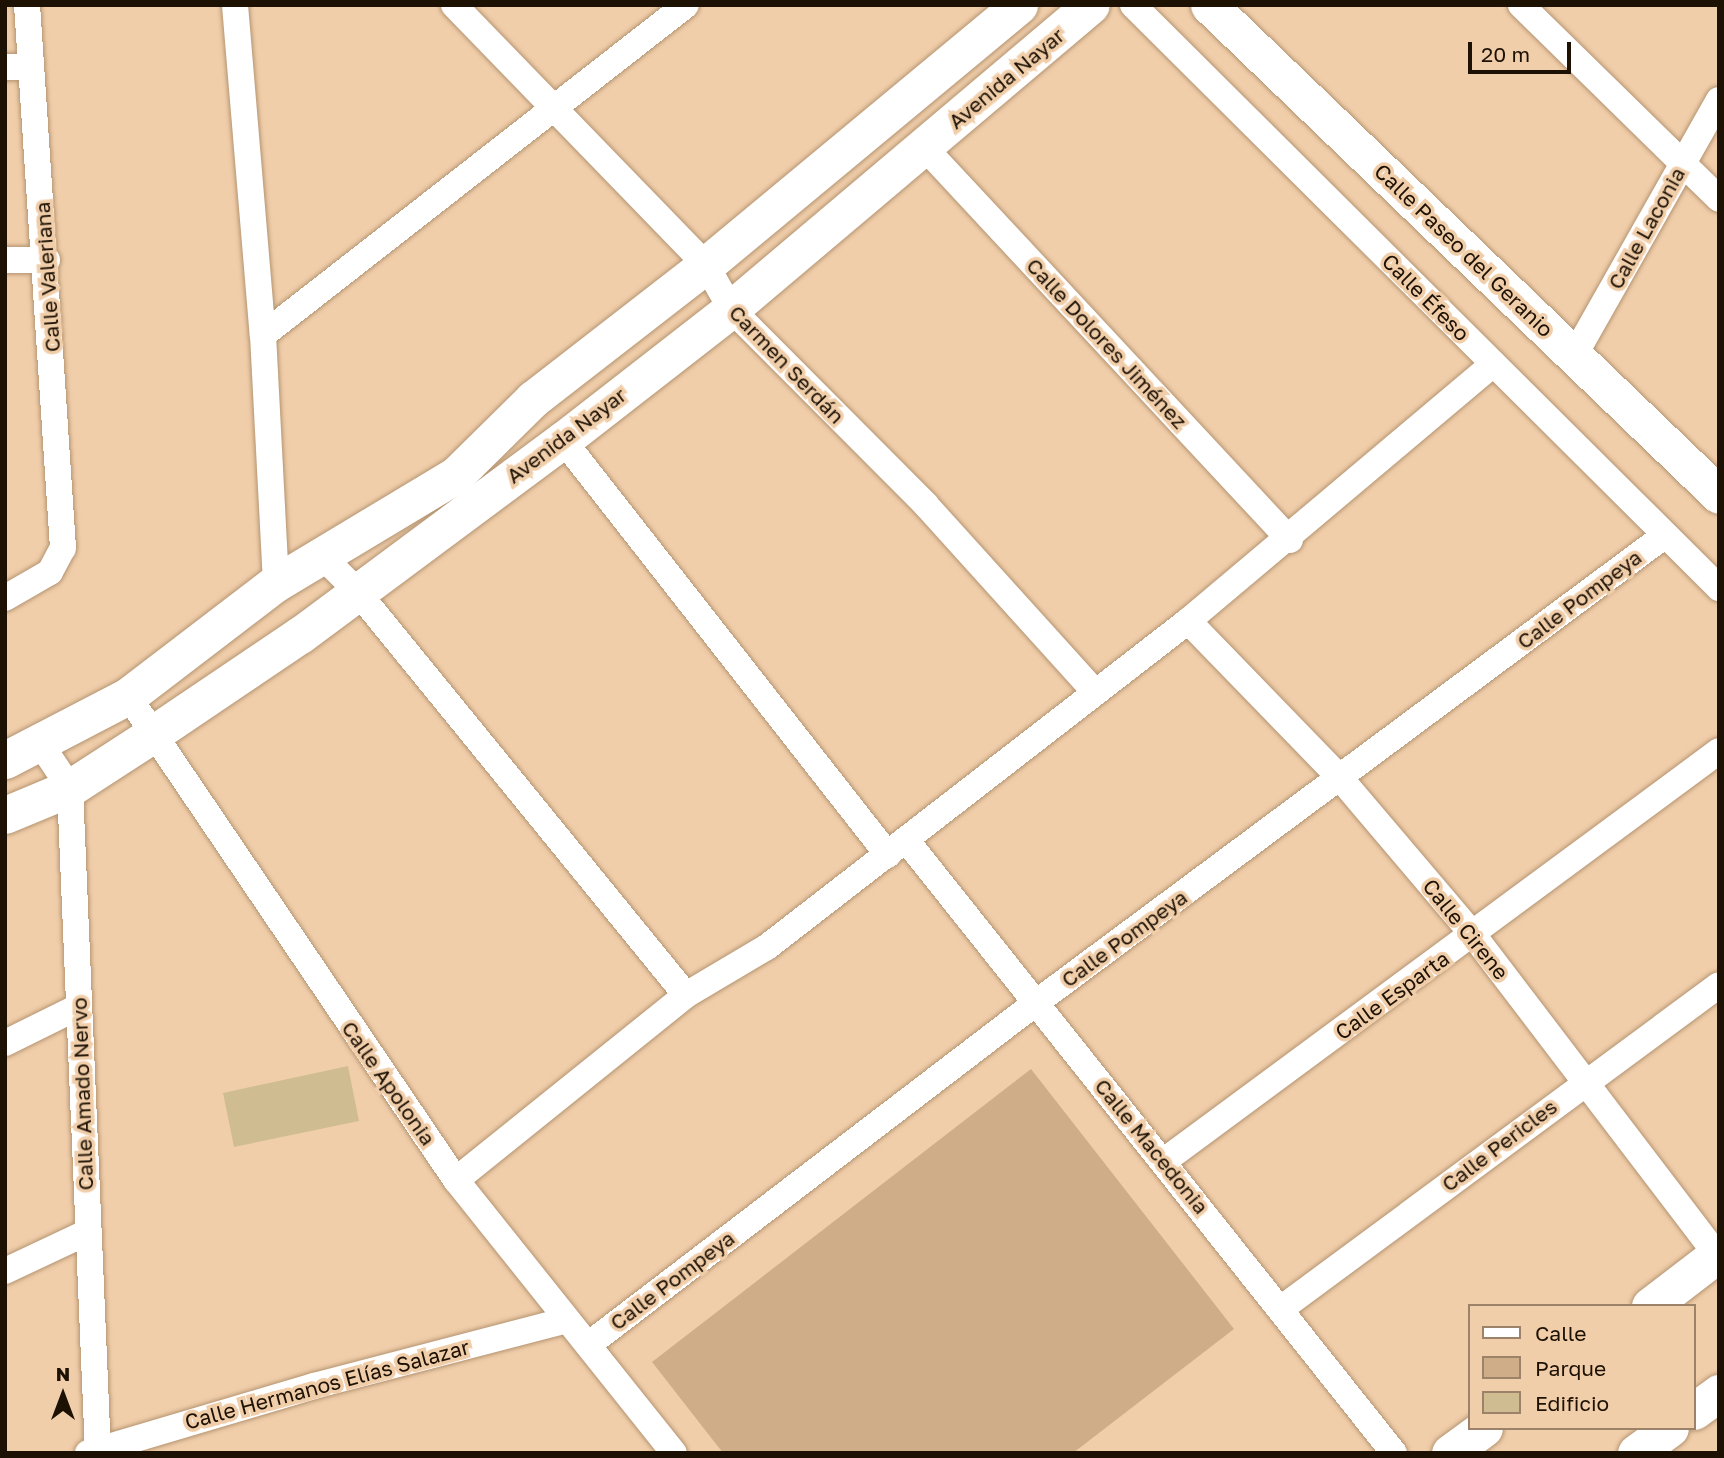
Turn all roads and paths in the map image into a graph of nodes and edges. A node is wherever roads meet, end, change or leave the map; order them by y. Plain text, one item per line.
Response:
1 (27, 5) edge
2 (235, 5) edge
3 (454, 5) edge
4 (686, 5) edge
5 (1019, 5) edge
6 (1091, 5) edge
7 (1133, 5) edge
8 (1209, 5) edge
9 (1530, 8) edge
10 (18, 67) edge
11 (1719, 100) edge
12 (554, 106) junction
13 (924, 147) junction
14 (1682, 165) junction
15 (1719, 199) edge
16 (5, 260) edge
17 (47, 260) junction
18 (706, 265) junction
19 (731, 309) junction
20 (263, 335) junction
21 (1574, 356) junction
22 (1493, 364) junction
23 (563, 440) junction
24 (1719, 495) edge
25 (1664, 536) junction
26 (1290, 540) junction
27 (322, 556) junction
28 (276, 583) junction
29 (1719, 588) edge
30 (356, 590) junction
31 (5, 598) edge
32 (1188, 621) junction
33 (1095, 692) junction
34 (128, 696) junction
35 (150, 736) junction
36 (40, 743) junction
37 (1719, 751) edge
38 (5, 760) edge
39 (1341, 779) junction
40 (70, 788) junction
41 (5, 815) edge
42 (898, 848) junction
43 (1474, 936) junction
44 (1719, 985) edge
45 (685, 995) junction
46 (1037, 1002) junction
47 (78, 1007) junction
48 (5, 1043) edge
49 (1583, 1082) junction
50 (1164, 1161) junction
51 (456, 1180) junction
52 (88, 1232) junction
53 (1718, 1255) edge
54 (5, 1271) edge
55 (1653, 1304) edge
56 (1282, 1308) junction
57 (567, 1320) junction
58 (588, 1345) junction
59 (1719, 1393) edge
60 (1696, 1410) edge
61 (1481, 1430) edge
62 (1667, 1430) edge
63 (94, 1451) edge
64 (674, 1453) edge
65 (1394, 1453) edge
66 (1450, 1453) edge
67 (1636, 1453) edge

1 - 10 street, Calle Valeriana
2 - 20 street
3 - 12 street, Carmen Serdán
4 - 12 street
5 - 18 street, Avenida Nayar
6 - 13 street, Avenida Nayar
7 - 22 street, Calle Éfeso
8 - 21 street, Calle Paseo del Geranio
9 - 14 street
10 - 17 street, Calle Valeriana
11 - 14 street, Calle Laconia
12 - 18 street, Carmen Serdán
12 - 20 street
13 - 19 street, Avenida Nayar
13 - 26 street, Calle Dolores Jiménez
14 - 15 street
14 - 21 street, Calle Laconia
16 - 17 street
17 - 31 street, Calle Valeriana
18 - 19 street, Carmen Serdán
18 - 27 street, Avenida Nayar
19 - 23 street, Avenida Nayar
19 - 33 street, Carmen Serdán
20 - 28 street
21 - 24 street, Calle Paseo del Geranio
22 - 25 street, Calle Éfeso
22 - 26 street
23 - 30 street, Avenida Nayar
23 - 42 street, Calle Macedonia
25 - 29 street, Calle Éfeso
25 - 39 street, Calle Pompeya
26 - 32 street
27 - 28 street, Avenida Nayar
27 - 30 street
28 - 34 street, Avenida Nayar
30 - 35 street, Avenida Nayar
30 - 45 street
32 - 33 street
32 - 39 street, Calle Cirene
33 - 42 street
34 - 35 street, Calle Apolonia
34 - 36 street, Avenida Nayar
35 - 40 street, Avenida Nayar
35 - 51 street, Calle Apolonia
36 - 38 street, Avenida Nayar
36 - 40 street
37 - 43 street, Calle Esparta
39 - 43 street, Calle Cirene
39 - 46 street, Calle Pompeya
40 - 41 street, Avenida Nayar
40 - 47 street, Calle Amado Nervo
42 - 45 street
42 - 46 street, Calle Macedonia
43 - 49 street, Calle Cirene
43 - 50 street, Calle Esparta
44 - 49 street, Calle Pericles
45 - 51 street
46 - 50 street, Calle Macedonia
46 - 58 street, Calle Pompeya
47 - 48 street
47 - 52 street, Calle Amado Nervo
49 - 53 street, Calle Cirene
49 - 56 street, Calle Pericles
50 - 56 street, Calle Macedonia
51 - 57 street, Calle Apolonia
52 - 54 street
52 - 63 street, Calle Amado Nervo
53 - 55 street
56 - 65 street, Calle Macedonia
57 - 58 street, Calle Apolonia
57 - 63 street, Calle Hermanos Elías Salazar
58 - 64 street, Calle Apolonia
59 - 60 street
61 - 66 street
62 - 67 street

